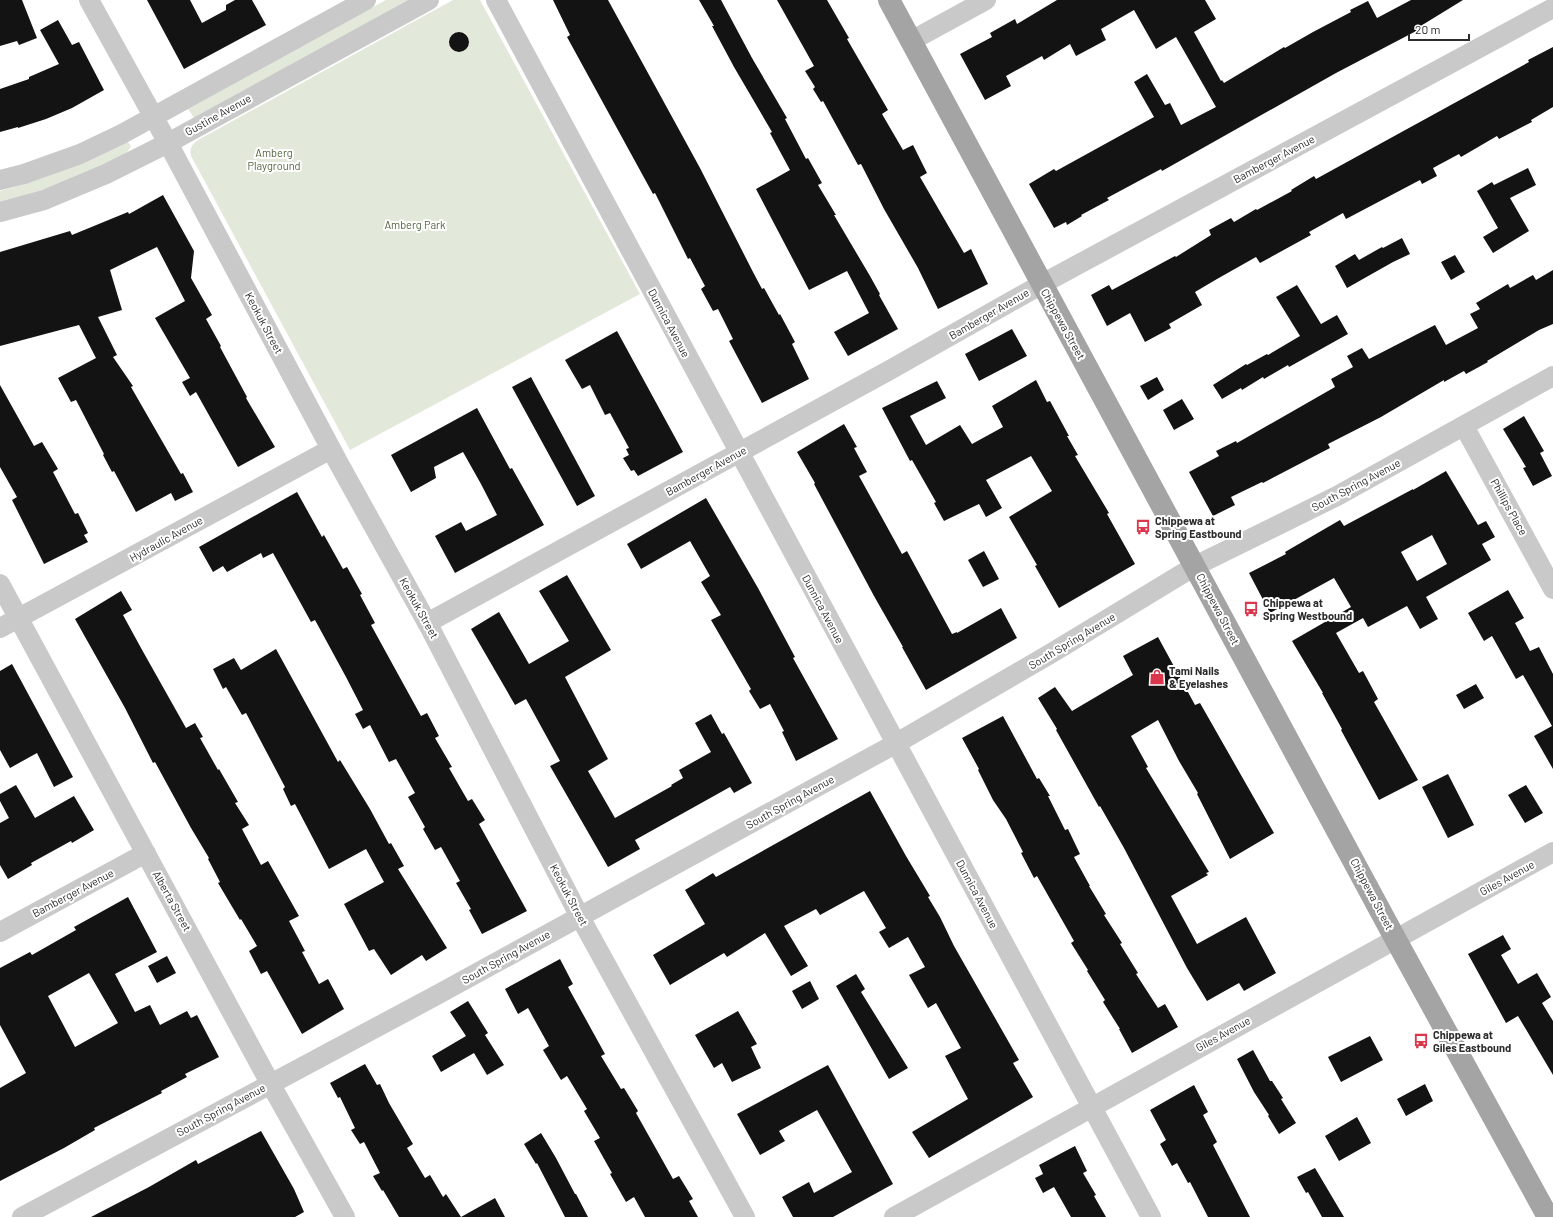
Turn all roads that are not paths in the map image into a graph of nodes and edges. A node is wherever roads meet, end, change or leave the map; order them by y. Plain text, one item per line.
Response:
1 (89, 0) edge
2 (366, 0) edge
3 (429, 0) edge
4 (496, 0) edge
5 (888, 0) edge
6 (986, 0) edge
7 (1553, 8) edge
8 (911, 41) junction
9 (154, 118) junction
10 (168, 143) junction
11 (0, 180) edge
12 (0, 212) edge
13 (1042, 284) junction
14 (1553, 376) edge
15 (1464, 426) junction
16 (331, 448) junction
17 (739, 453) junction
18 (1195, 566) junction
19 (0, 584) edge
20 (1553, 589) edge
21 (18, 618) junction
22 (427, 623) junction
23 (0, 628) edge
24 (895, 744) junction
25 (1553, 852) edge
26 (146, 854) junction
27 (580, 917) junction
28 (0, 932) edge
29 (1396, 940) junction
30 (270, 1083) junction
31 (1092, 1107) junction
32 (22, 1217) edge
33 (345, 1217) edge
34 (745, 1217) edge
35 (894, 1217) edge
36 (1151, 1217) edge
37 (1548, 1217) edge

1 - 9 street, Keokuk Street
2 - 9 street
3 - 10 street, Gustine Avenue
4 - 17 street, Dunnica Avenue
5 - 8 main road, Chippewa Street
6 - 8 street
7 - 13 street, Bamberger Avenue
8 - 13 main road, Chippewa Street
9 - 10 street, Keokuk Street
9 - 11 street
10 - 12 street, Gustine Avenue
10 - 16 street, Keokuk Street
13 - 17 street, Bamberger Avenue
13 - 18 main road, Chippewa Street
14 - 15 street, South Spring Avenue
15 - 18 street, South Spring Avenue
15 - 20 street, Phillips Place
16 - 21 street, Hydraulic Avenue
16 - 22 street, Keokuk Street
17 - 22 street, Bamberger Avenue
17 - 24 street, Dunnica Avenue
18 - 24 street, South Spring Avenue
18 - 29 main road, Chippewa Street
19 - 21 street, Alberta Street
21 - 23 street, Hydraulic Avenue
21 - 26 street, Alberta Street
22 - 27 street, Keokuk Street
24 - 27 street, South Spring Avenue
24 - 31 street, Dunnica Avenue
25 - 29 street, Giles Avenue
26 - 28 street, Bamberger Avenue
26 - 30 street, Alberta Street
27 - 30 street, South Spring Avenue
27 - 34 street, Keokuk Street
29 - 31 street, Giles Avenue
29 - 37 main road, Chippewa Street
30 - 32 street, South Spring Avenue
30 - 33 street, Alberta Street
31 - 35 street, Giles Avenue
31 - 36 street, Dunnica Avenue

